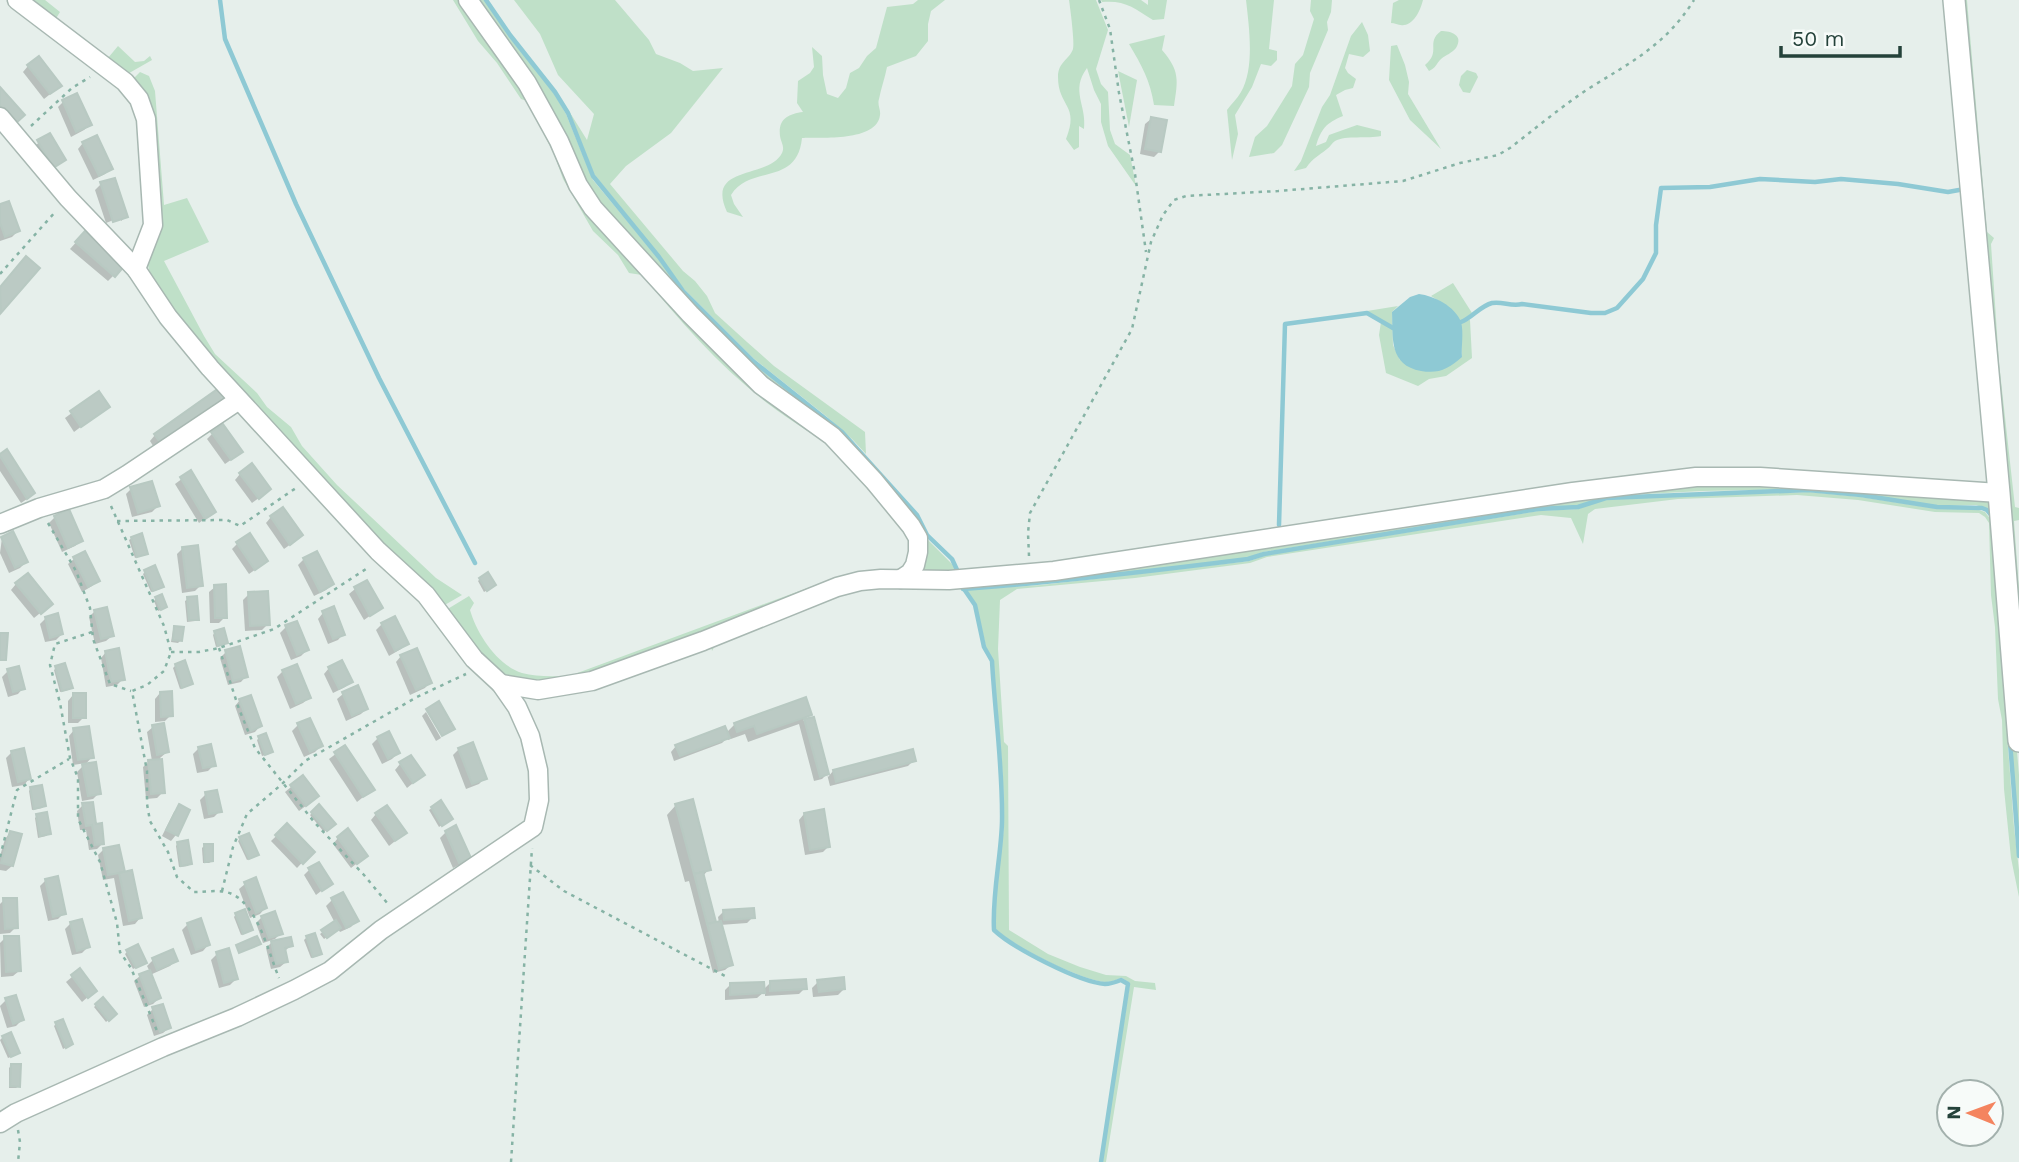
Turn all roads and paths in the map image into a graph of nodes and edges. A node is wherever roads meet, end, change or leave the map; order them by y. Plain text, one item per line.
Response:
1 (16, 0) edge
2 (468, 0) edge
3 (1099, 0) edge
4 (1694, 0) edge
5 (1954, 0) edge
6 (105, 67) junction
7 (0, 117) edge
8 (15, 135) junction
9 (68, 198) junction
10 (1147, 256) junction
11 (136, 269) junction
12 (0, 274) edge
13 (239, 400) junction
14 (310, 479) junction
15 (104, 489) junction
16 (1999, 492) junction
17 (39, 508) junction
18 (117, 521) junction
19 (0, 524) edge
20 (385, 558) junction
21 (1019, 575) junction
22 (901, 579) junction
23 (92, 632) junction
24 (219, 648) junction
25 (171, 652) junction
26 (483, 667) junction
27 (501, 684) junction
28 (132, 691) junction
29 (2019, 741) edge
30 (69, 758) junction
31 (282, 784) junction
32 (533, 827) junction
33 (0, 858) edge
34 (530, 865) junction
35 (222, 891) junction
36 (399, 918) junction
37 (725, 976) dead end
38 (285, 995) junction
39 (163, 1047) junction
40 (16, 1113) junction
41 (0, 1123) edge
42 (18, 1162) edge
43 (511, 1162) edge

1 - 6 street
2 - 22 street
3 - 10 path
4 - 10 path
5 - 16 street
6 - 8 path
6 - 11 street
7 - 8 street
8 - 9 street
9 - 11 street
9 - 12 path
10 - 21 path
11 - 13 street
13 - 14 street
13 - 15 street
14 - 18 path
14 - 20 street
15 - 17 street
15 - 18 path
16 - 21 street
16 - 29 street
17 - 19 street
17 - 23 path
18 - 25 path
20 - 24 path
20 - 26 street
21 - 22 street
22 - 27 street
23 - 28 path
23 - 30 path
24 - 25 path
24 - 31 path
25 - 28 path
26 - 27 street
26 - 31 path
27 - 32 street
28 - 35 path
30 - 33 path
30 - 39 path
31 - 35 path
31 - 36 path
32 - 34 path
32 - 36 street
34 - 37 path
34 - 43 path
35 - 38 path
36 - 38 street
38 - 39 street
39 - 40 street
40 - 41 street
40 - 42 path

